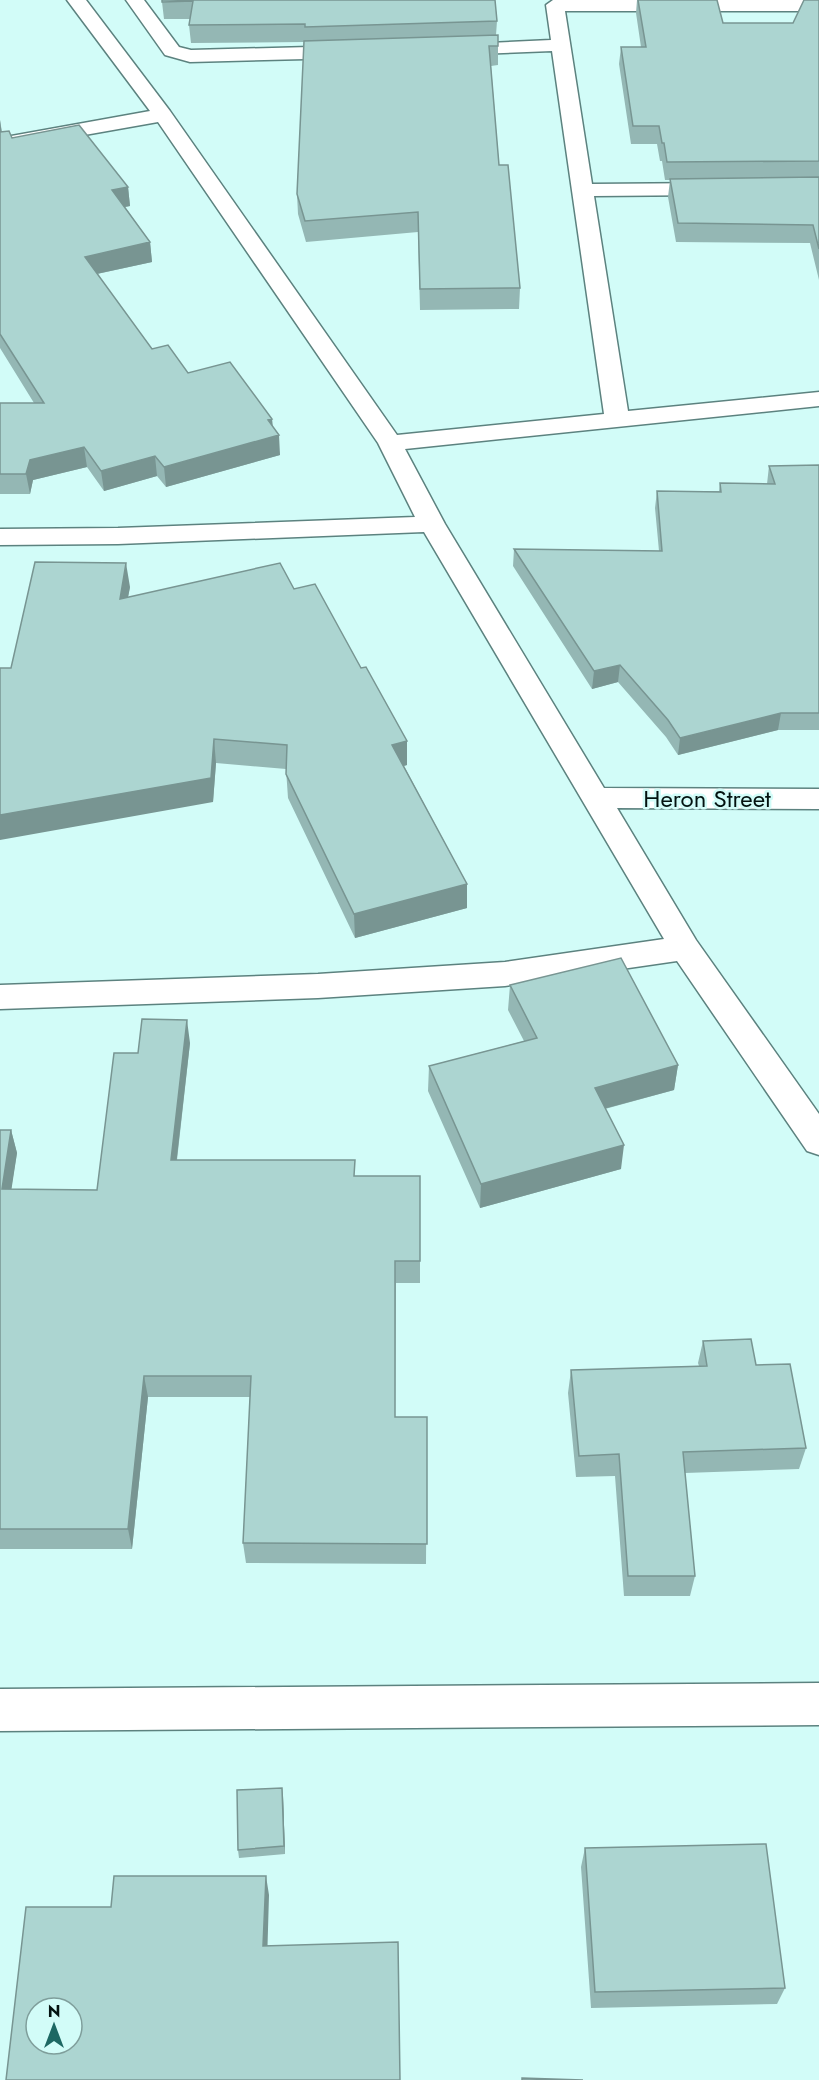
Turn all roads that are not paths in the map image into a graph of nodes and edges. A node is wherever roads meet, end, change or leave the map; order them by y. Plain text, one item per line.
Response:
1 (75, 0) edge
2 (135, 0) edge
3 (555, 2) edge
4 (819, 5) edge
5 (560, 45) junction
6 (429, 49) edge
7 (370, 51) edge
8 (163, 115) junction
9 (0, 144) edge
10 (736, 188) edge
11 (582, 190) junction
12 (819, 399) edge
13 (617, 419) junction
14 (390, 443) junction
15 (432, 525) junction
16 (0, 537) edge
17 (595, 798) junction
18 (819, 799) edge
19 (685, 948) junction
20 (0, 998) edge
21 (819, 1141) edge
22 (819, 1704) edge
23 (0, 1710) edge

1 - 8 street
2 - 7 street
3 - 4 street
3 - 5 street
5 - 6 street
5 - 11 street
8 - 9 street
8 - 14 street
10 - 11 street
11 - 13 street
12 - 13 street
13 - 14 street
14 - 15 street
15 - 16 street
15 - 17 street
17 - 18 street, Heron Street
17 - 19 street
19 - 20 street
19 - 21 street
22 - 23 street

